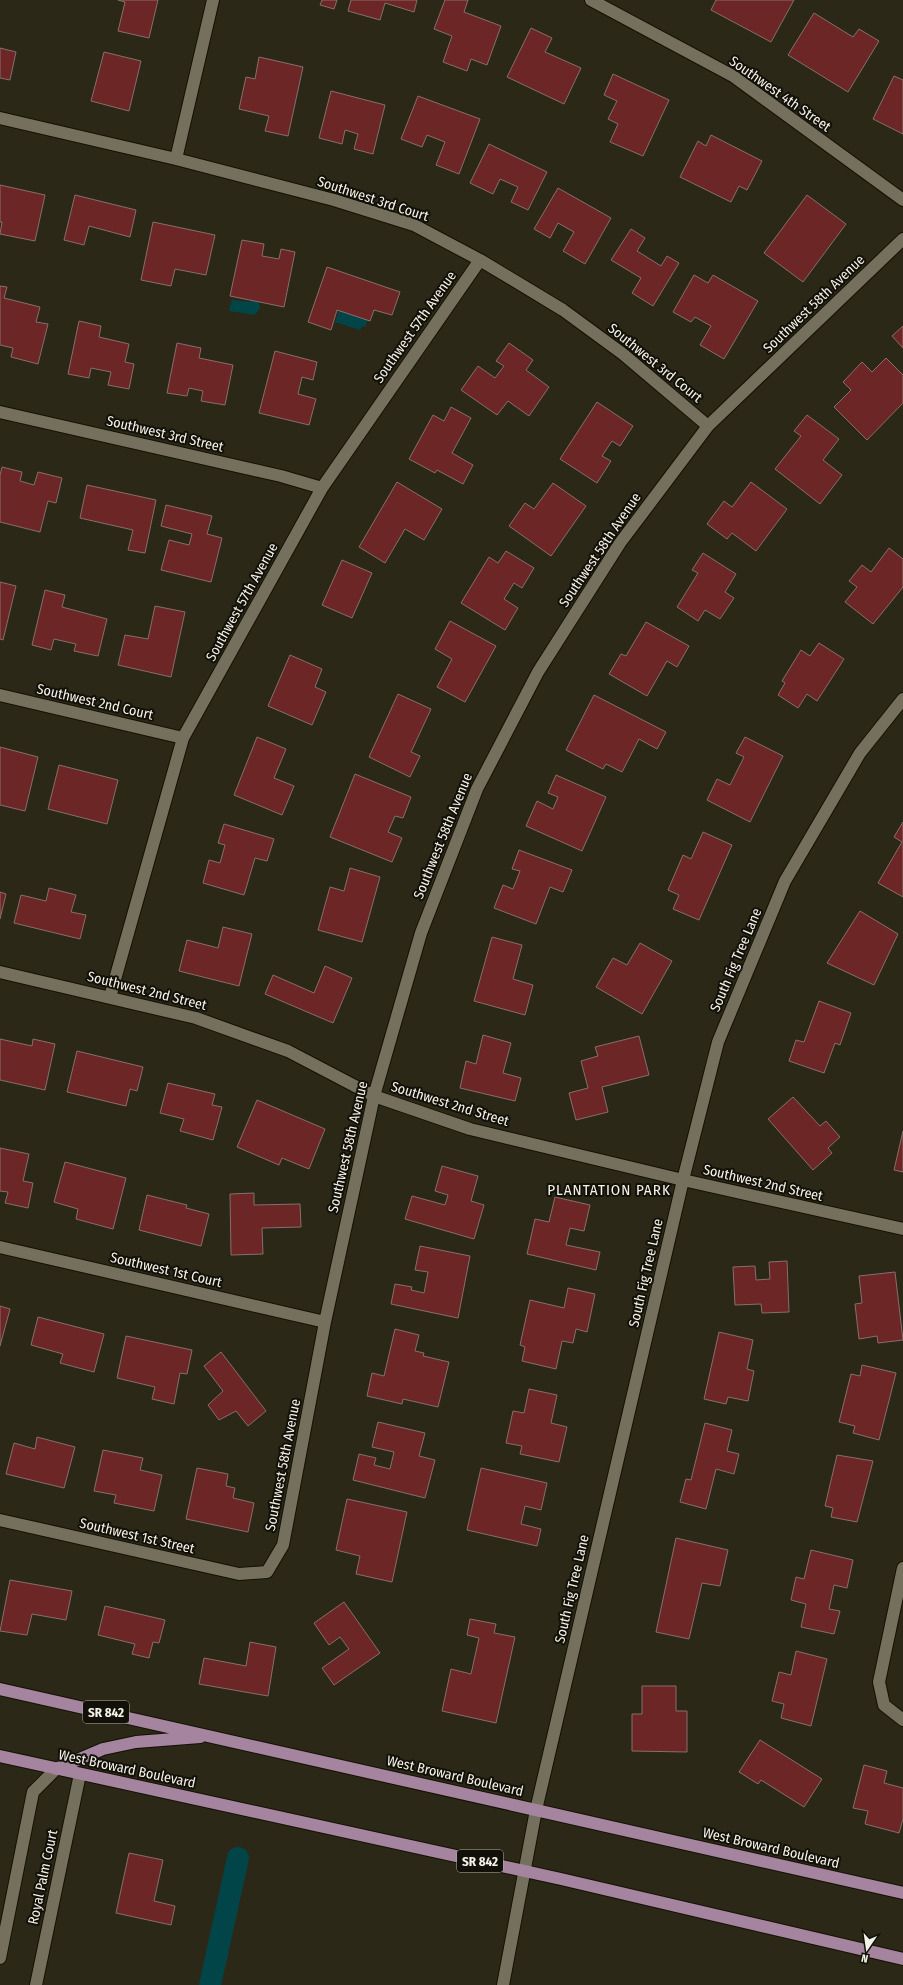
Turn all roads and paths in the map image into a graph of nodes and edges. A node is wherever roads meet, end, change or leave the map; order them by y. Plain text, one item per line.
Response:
1 (213, 0) edge
2 (591, 0) edge
3 (0, 118) edge
4 (176, 159) junction
5 (903, 200) edge
6 (903, 239) edge
7 (480, 260) junction
8 (0, 412) edge
9 (708, 426) junction
10 (322, 488) junction
11 (0, 695) edge
12 (903, 699) edge
13 (183, 738) junction
14 (0, 972) edge
15 (110, 997) junction
16 (374, 1096) junction
17 (683, 1180) junction
18 (903, 1229) edge
19 (0, 1248) edge
20 (325, 1322) junction
21 (0, 1520) edge
22 (903, 1568) edge
23 (268, 1572) joint
24 (0, 1689) edge
25 (903, 1720) edge
26 (213, 1736) junction
27 (0, 1756) edge
28 (56, 1769) junction
29 (80, 1774) junction
30 (536, 1810) junction
31 (523, 1871) junction
32 (903, 1893) edge
33 (0, 1958) edge
34 (903, 1959) edge
35 (36, 1985) edge
36 (503, 1985) edge

1 - 4 street
2 - 5 street, Southwest 4th Street
3 - 4 street, Southwest 3rd Court
4 - 7 street, Southwest 3rd Court
6 - 9 street, Southwest 58th Avenue
7 - 9 street, Southwest 3rd Court
7 - 10 street, Southwest 57th Avenue
8 - 10 street, Southwest 3rd Street
9 - 16 street, Southwest 58th Avenue
10 - 13 street, Southwest 57th Avenue
11 - 13 street, Southwest 2nd Court
12 - 17 street, South Fig Tree Lane
13 - 15 street, Southwest 57th Avenue
14 - 15 street, Southwest 2nd Street
15 - 16 street, Southwest 2nd Street
16 - 17 street, Southwest 2nd Street
16 - 20 street, Southwest 58th Avenue
17 - 18 street, Southwest 2nd Street
17 - 30 street, South Fig Tree Lane
19 - 20 street, Southwest 1st Court
20 - 23 street, Southwest 58th Avenue
21 - 23 street, Southwest 1st Street
22 - 25 street
24 - 26 main road, West Broward Boulevard / SR 842
26 - 28 main road
26 - 30 main road, West Broward Boulevard / SR 842
27 - 28 main road, West Broward Boulevard / SR 842
28 - 29 main road, West Broward Boulevard / SR 842
28 - 33 street, Royal Palm Court
29 - 31 main road, West Broward Boulevard / SR 842
29 - 35 street, Royal Palm Court
30 - 31 street, South Fig Tree Lane
30 - 32 main road, West Broward Boulevard / SR 842
31 - 34 main road, West Broward Boulevard / SR 842
31 - 36 street, South Fig Tree Lane

